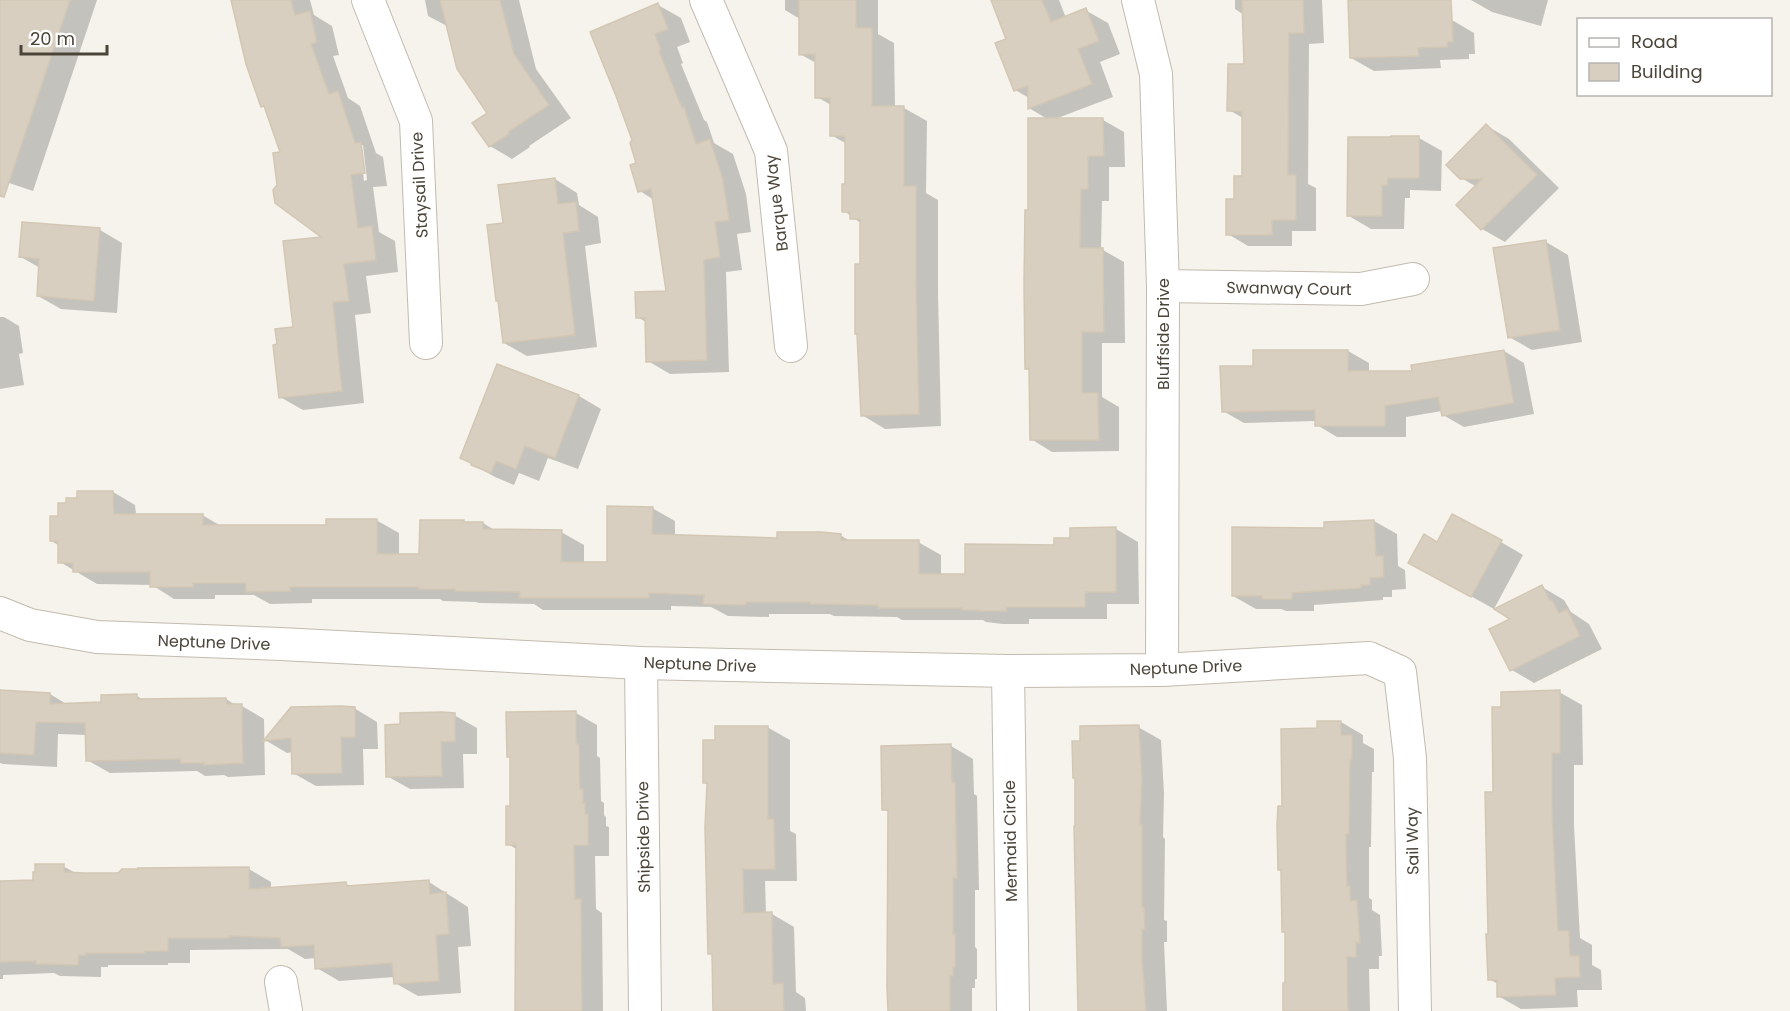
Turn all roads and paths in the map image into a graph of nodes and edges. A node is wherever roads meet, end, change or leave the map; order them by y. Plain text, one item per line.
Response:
1 (368, 0) edge
2 (706, 0) edge
3 (1138, 0) edge
4 (1413, 279) dead end
5 (1163, 286) junction
6 (426, 343) dead end
7 (791, 346) dead end
8 (0, 613) edge
9 (641, 663) junction
10 (1162, 670) junction
11 (1008, 671) junction
12 (1400, 672) joint
13 (645, 1011) edge
14 (1013, 1011) edge
15 (1415, 1011) edge

1 - 6 street, Staysail Drive
2 - 7 street, Barque Way
3 - 5 street, Bluffside Drive
4 - 5 street, Swanway Court
5 - 10 street, Bluffside Drive
8 - 9 street, Neptune Drive
9 - 11 street, Neptune Drive
9 - 13 street, Shipside Drive
10 - 11 street, Neptune Drive
10 - 12 street, Neptune Drive
11 - 14 street, Mermaid Circle
12 - 15 street, Sail Way

